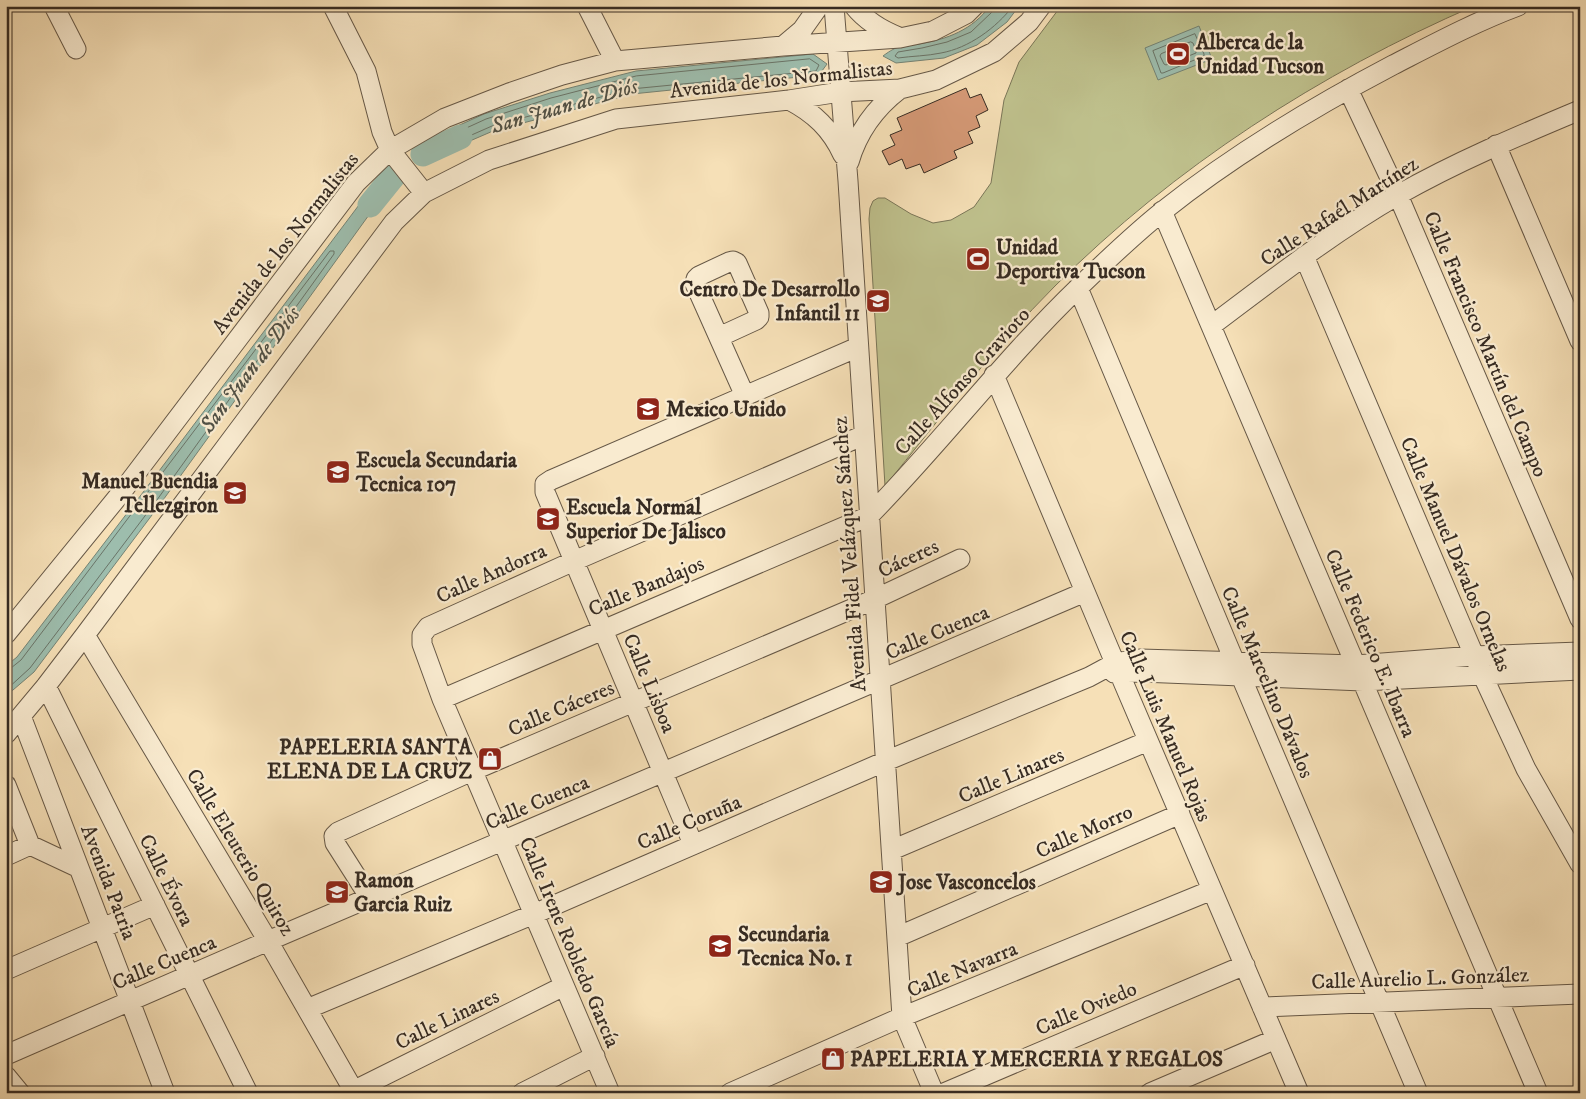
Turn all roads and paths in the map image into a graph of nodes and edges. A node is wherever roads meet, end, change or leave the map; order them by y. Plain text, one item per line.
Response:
1 (333, 6) edge
2 (587, 6) edge
3 (819, 6) edge
4 (834, 6) edge
5 (854, 6) edge
6 (974, 6) edge
7 (1041, 6) edge
8 (1518, 6) edge
9 (56, 7) edge
10 (900, 38) junction
11 (837, 43) junction
12 (783, 46) junction
13 (76, 49) dead end
14 (615, 61) junction
15 (900, 89) junction
16 (1348, 89) junction
17 (840, 92) junction
18 (789, 100) junction
19 (1580, 110) edge
20 (1496, 145) junction
21 (390, 150) junction
22 (847, 168) junction
23 (424, 193) junction
24 (1398, 195) junction
25 (1162, 211) junction
26 (1304, 256) junction
27 (1078, 288) junction
28 (1211, 326) junction
29 (719, 337) dead end
30 (1580, 341) edge
31 (858, 347) junction
32 (994, 375) junction
33 (745, 396) junction
34 (864, 435) junction
35 (869, 516) junction
36 (960, 559) dead end
37 (574, 561) junction
38 (1085, 592) junction
39 (875, 599) junction
40 (1580, 619) edge
41 (602, 629) junction
42 (6, 634) edge
43 (85, 635) junction
44 (1580, 652) edge
45 (1474, 656) junction
46 (1117, 668) junction
47 (1238, 669) junction
48 (1580, 670) edge
49 (1359, 673) junction
50 (1482, 674) junction
51 (880, 680) junction
52 (46, 686) junction
53 (442, 699) junction
54 (633, 702) junction
55 (22, 716) junction
56 (6, 734) edge
57 (1148, 741) junction
58 (886, 761) junction
59 (472, 770) junction
60 (664, 773) junction
61 (6, 785) edge
62 (1180, 814) junction
63 (502, 841) junction
64 (693, 844) junction
65 (30, 845) junction
66 (892, 850) junction
67 (6, 856) edge
68 (1580, 864) edge
69 (79, 868) junction
70 (1212, 890) junction
71 (370, 898) junction
72 (155, 905) junction
73 (534, 914) junction
74 (102, 928) junction
75 (897, 937) junction
76 (268, 942) junction
77 (1244, 965) junction
78 (6, 970) edge
79 (190, 975) junction
80 (564, 986) junction
81 (1580, 994) edge
82 (1497, 997) junction
83 (130, 1001) junction
84 (1378, 1002) junction
85 (1262, 1007) junction
86 (307, 1009) junction
87 (902, 1018) junction
88 (1276, 1039) junction
89 (6, 1055) edge
90 (595, 1056) junction
91 (6, 1076) edge
92 (352, 1092) edge
93 (20, 1093) edge
94 (165, 1093) edge
95 (248, 1093) edge
96 (522, 1093) edge
97 (610, 1093) edge
98 (730, 1093) edge
99 (934, 1093) edge
100 (944, 1093) edge
101 (1150, 1093) edge
102 (1299, 1093) edge
103 (1418, 1093) edge
104 (1538, 1093) edge

1 - 21 street
2 - 14 street
3 - 12 street
4 - 11 street, Avenida Fidel Velázquez Sánchez
5 - 10 street
6 - 10 street, Avenida de los Normalistas
7 - 15 street, Avenida de los Normalistas
8 - 16 street, Calle Alfonso Cravioto
9 - 13 street
10 - 11 street, Avenida de los Normalistas
11 - 12 street, Avenida de los Normalistas
11 - 17 street, Avenida Fidel Velázquez Sánchez
12 - 14 street, Avenida de los Normalistas
14 - 21 street, Avenida de los Normalistas
15 - 17 street, Avenida de los Normalistas
15 - 22 street
16 - 24 street, Calle Francisco Martín del Campo
16 - 25 street, Calle Alfonso Cravioto
17 - 18 street, Avenida de los Normalistas
17 - 22 street, Avenida Fidel Velázquez Sánchez
18 - 22 street
18 - 23 street, Avenida de los Normalistas
19 - 20 street, Calle Rafaél Martínez
20 - 24 street, Calle Rafaél Martínez
20 - 30 street
21 - 23 street
21 - 42 street, Avenida de los Normalistas
22 - 31 street, Avenida Fidel Velázquez Sánchez
23 - 43 street, Avenida de los Normalistas
24 - 26 street, Calle Rafaél Martínez
24 - 40 street, Calle Francisco Martín del Campo
25 - 27 street, Calle Alfonso Cravioto
25 - 28 street, Calle Federico E. Ibarra
26 - 28 street, Calle Rafaél Martínez
26 - 45 street, Calle Manuel Dávalos Ornelas
27 - 32 street, Calle Alfonso Cravioto
27 - 47 street, Calle Marcelino Dávalos
28 - 49 street, Calle Federico E. Ibarra
29 - 33 street
31 - 33 street
31 - 34 street, Avenida Fidel Velázquez Sánchez
32 - 35 street, Calle Alfonso Cravioto
32 - 38 street, Calle Luis Manuel Rojas
33 - 37 street, Calle Lisboa
34 - 35 street, Avenida Fidel Velázquez Sánchez
34 - 37 street, Calle Andorra
35 - 39 street, Avenida Fidel Velázquez Sánchez
35 - 41 street, Calle Bandajos
36 - 39 street, Cáceres
37 - 41 street, Calle Lisboa
37 - 53 street, Calle Andorra
38 - 46 street, Calle Luis Manuel Rojas
38 - 51 street, Calle Cuenca
39 - 51 street, Avenida Fidel Velázquez Sánchez
39 - 54 street, Calle Cáceres
41 - 53 street, Calle Bandajos
41 - 54 street, Calle Lisboa
43 - 52 street, Avenida de los Normalistas
43 - 76 street, Calle Eleuterio Quiroz
44 - 45 street
45 - 49 street
45 - 50 street, Calle Manuel Dávalos Ornelas
46 - 47 street, Calle Coruña
46 - 57 street, Calle Luis Manuel Rojas
46 - 58 street, Calle Coruña
47 - 49 street, Calle Coruña
47 - 84 street, Calle Marcelino Dávalos
48 - 50 street
49 - 50 street
49 - 82 street, Calle Federico E. Ibarra
50 - 68 street, Calle Manuel Dávalos Ornelas
51 - 58 street, Avenida Fidel Velázquez Sánchez
51 - 60 street, Calle Cuenca
52 - 55 street, Avenida de los Normalistas
52 - 72 street, Calle Évora
53 - 59 street, Calle Irene Robledo García
54 - 59 street, Calle Cáceres
54 - 60 street, Calle Lisboa
55 - 56 street, Avenida de los Normalistas
55 - 69 street, Avenida Patria
57 - 62 street, Calle Luis Manuel Rojas
57 - 66 street, Calle Linares
58 - 64 street, Calle Coruña
58 - 66 street, Avenida Fidel Velázquez Sánchez
59 - 63 street, Calle Irene Robledo García
59 - 71 street, Calle Cáceres
60 - 63 street, Calle Cuenca
60 - 64 street, Calle Lisboa
61 - 65 street
62 - 70 street, Calle Luis Manuel Rojas
62 - 75 street, Calle Morro
63 - 71 street, Calle Cuenca
63 - 73 street, Calle Irene Robledo García
64 - 73 street, Calle Coruña
65 - 67 street
65 - 69 street
66 - 75 street, Avenida Fidel Velázquez Sánchez
69 - 74 street, Avenida Patria
70 - 77 street, Calle Luis Manuel Rojas
70 - 87 street, Calle Navarra
71 - 76 street, Calle Cuenca
72 - 74 street
72 - 79 street, Calle Évora
73 - 80 street, Calle Irene Robledo García
73 - 86 street, Calle Coruña
74 - 78 street
74 - 83 street, Avenida Patria
75 - 87 street, Avenida Fidel Velázquez Sánchez
76 - 79 street, Calle Cuenca
76 - 86 street, Calle Eleuterio Quiroz
77 - 85 street, Calle Luis Manuel Rojas
77 - 100 street, Calle Oviedo
79 - 83 street, Calle Cuenca
79 - 95 street, Calle Évora
80 - 90 street, Calle Irene Robledo García
80 - 92 street, Calle Linares
81 - 82 street, Calle Aurelio L. González
82 - 84 street, Calle Aurelio L. González
82 - 104 street, Calle Federico E. Ibarra
83 - 89 street, Calle Cuenca
83 - 94 street, Avenida Patria
84 - 85 street, Calle Aurelio L. González
84 - 103 street, Calle Marcelino Dávalos
85 - 88 street, Calle Luis Manuel Rojas
86 - 92 street, Calle Eleuterio Quiroz
87 - 98 street, Calle Navarra
87 - 99 street, Avenida Fidel Velázquez Sánchez
88 - 101 street
88 - 102 street, Calle Luis Manuel Rojas
90 - 96 street
90 - 97 street, Calle Irene Robledo García
91 - 93 street

